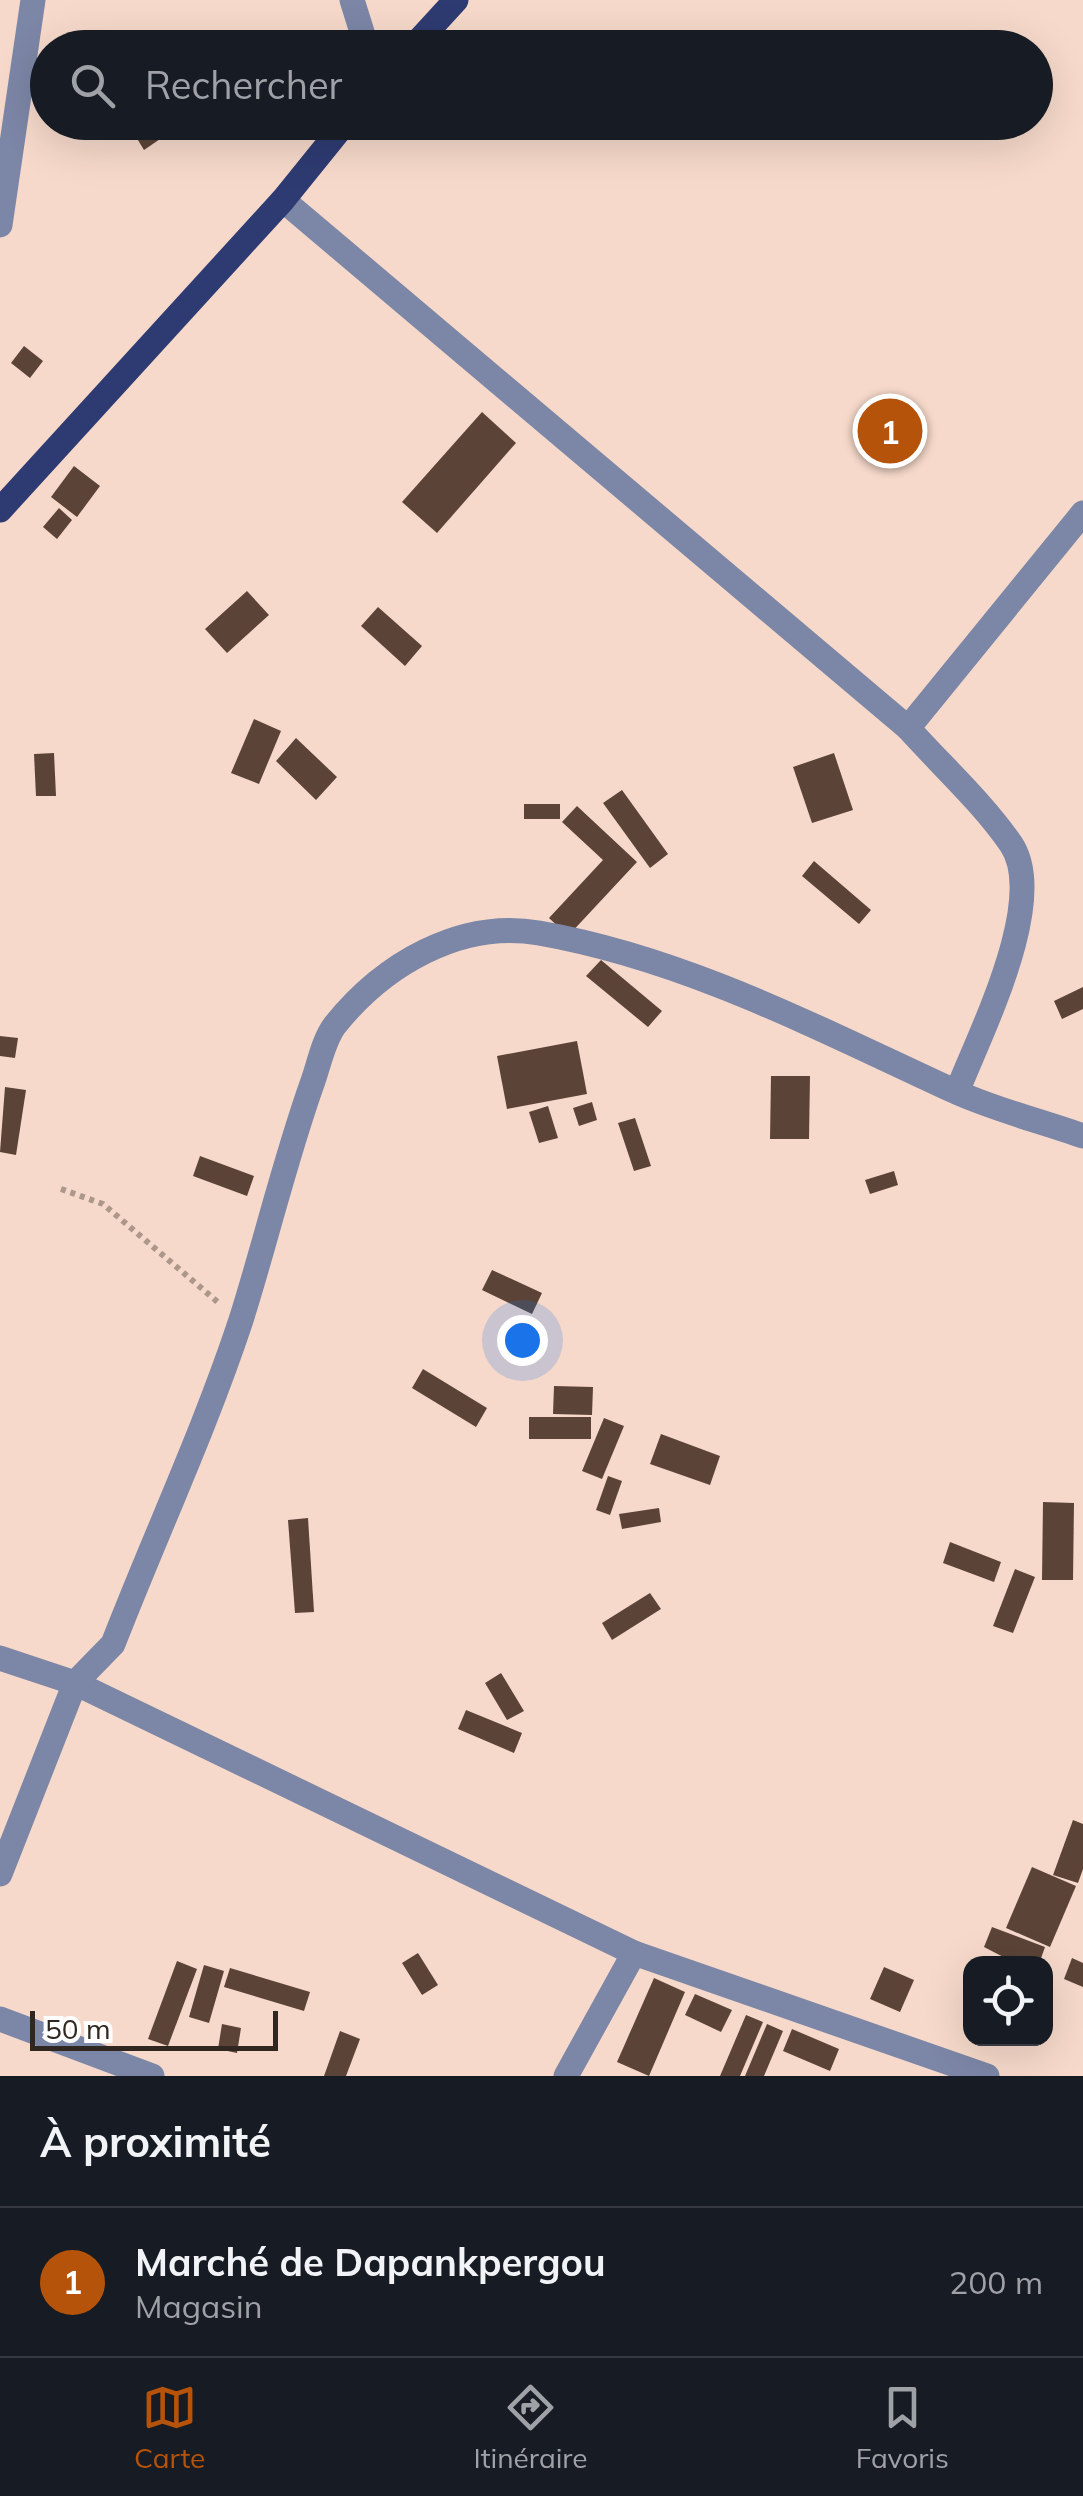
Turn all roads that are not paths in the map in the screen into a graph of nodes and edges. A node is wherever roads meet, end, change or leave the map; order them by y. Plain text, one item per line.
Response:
1 (33, 0) edge
2 (352, 0) edge
3 (456, 0) edge
4 (361, 30) edge
5 (428, 30) edge
6 (331, 140) edge
7 (282, 200) junction
8 (0, 225) edge
9 (0, 510) edge
10 (1083, 513) edge
11 (908, 728) junction
12 (957, 1092) junction
13 (1083, 1136) edge
14 (0, 1658) edge
15 (75, 1684) junction
16 (0, 1874) edge
17 (634, 1952) junction
18 (0, 2019) edge
19 (152, 2076) edge
20 (566, 2076) edge
21 (987, 2076) edge

1 - 8 street
2 - 4 street
3 - 5 main road
6 - 7 main road
7 - 9 main road
7 - 11 street
10 - 11 street
11 - 12 street
12 - 13 street
12 - 15 street
14 - 15 street
15 - 16 street
15 - 17 street
17 - 20 street
17 - 21 street
18 - 19 street

